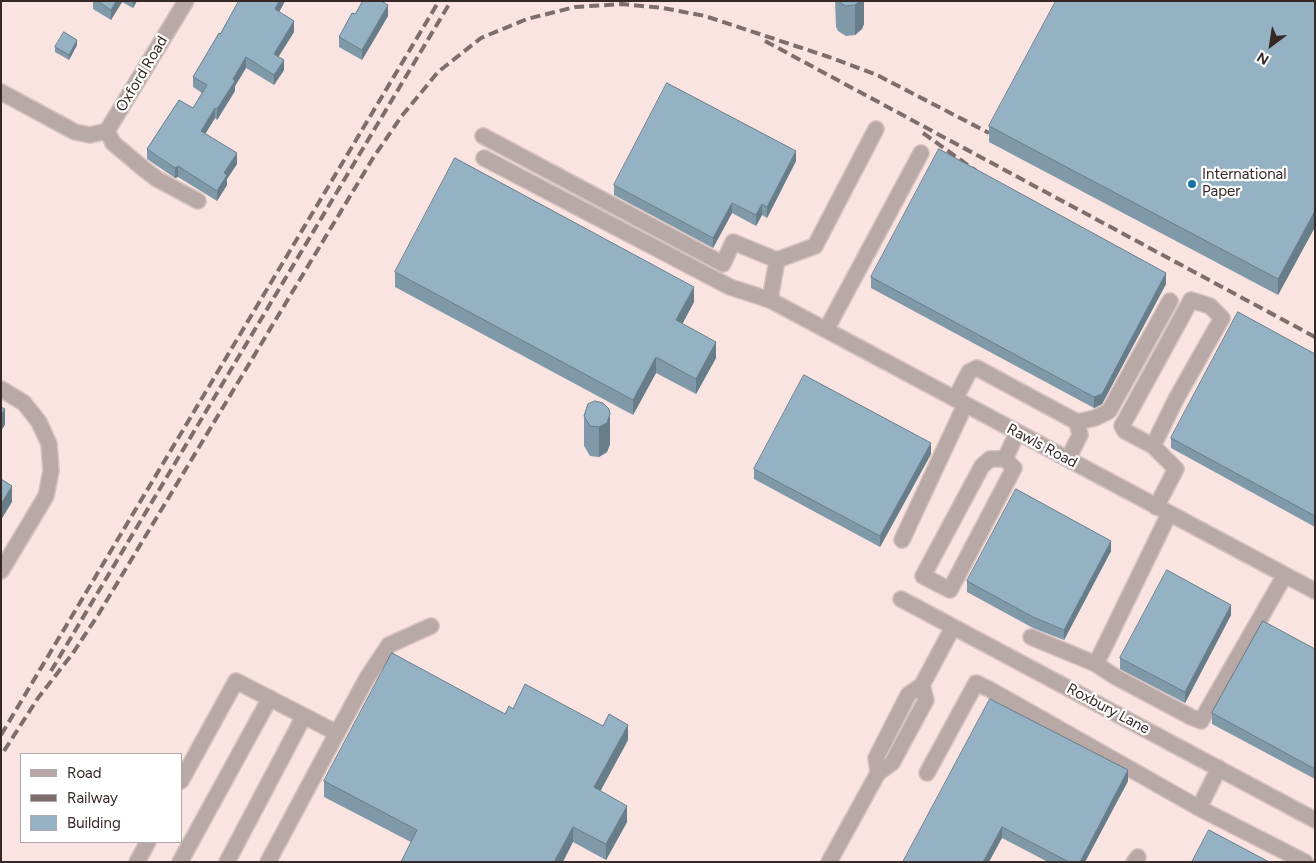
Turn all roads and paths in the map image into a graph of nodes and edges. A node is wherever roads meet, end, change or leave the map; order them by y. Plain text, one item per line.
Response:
1 (186, 1) edge
2 (1, 92) edge
3 (876, 129) dead end
4 (107, 131) junction
5 (483, 136) dead end
6 (921, 153) dead end
7 (484, 158) dead end
8 (198, 201) dead end
9 (777, 260) junction
10 (770, 300) junction
11 (1170, 301) dead end
12 (826, 330) junction
13 (1, 389) edge
14 (960, 402) junction
15 (1077, 422) junction
16 (1017, 433) junction
17 (1153, 446) junction
18 (1005, 459) junction
19 (1068, 459) junction
20 (1156, 507) junction
21 (1170, 514) junction
22 (902, 540) dead end
23 (1, 571) edge
24 (1285, 575) junction
25 (1315, 591) edge
26 (901, 599) dead end
27 (431, 626) dead end
28 (953, 627) junction
29 (1031, 637) dead end
30 (1096, 664) junction
31 (270, 698) junction
32 (304, 716) junction
33 (337, 733) junction
34 (1219, 768) junction
35 (927, 772) dead end
36 (182, 779) edge
37 (1199, 808) junction
38 (1315, 820) edge
39 (147, 843) edge
40 (137, 862) edge
41 (180, 862) edge
42 (227, 862) edge
43 (268, 862) edge
44 (829, 862) edge
45 (1305, 862) edge

1 - 4 street, Oxford Road
2 - 4 street
3 - 9 street
4 - 8 street
5 - 9 street
6 - 12 street
7 - 10 street, Rawls Road
9 - 10 street
10 - 12 street, Rawls Road
11 - 15 street
12 - 14 street, Rawls Road
13 - 23 street
14 - 15 street
14 - 16 street, Rawls Road
14 - 22 street
15 - 19 street
16 - 18 street
16 - 19 street, Rawls Road
17 - 17 street
17 - 20 street
18 - 18 street
19 - 20 street, Rawls Road
20 - 21 street, Rawls Road
21 - 24 street, Rawls Road
21 - 30 street
24 - 25 street, Rawls Road
24 - 30 street
26 - 28 street, Roxbury Lane
27 - 33 street
28 - 34 street, Roxbury Lane
28 - 44 street
29 - 30 street
31 - 32 street
31 - 36 street
31 - 41 street
32 - 33 street
32 - 42 street
33 - 43 street
34 - 37 street
34 - 38 street, Roxbury Lane
35 - 37 street
37 - 45 street
39 - 40 street

